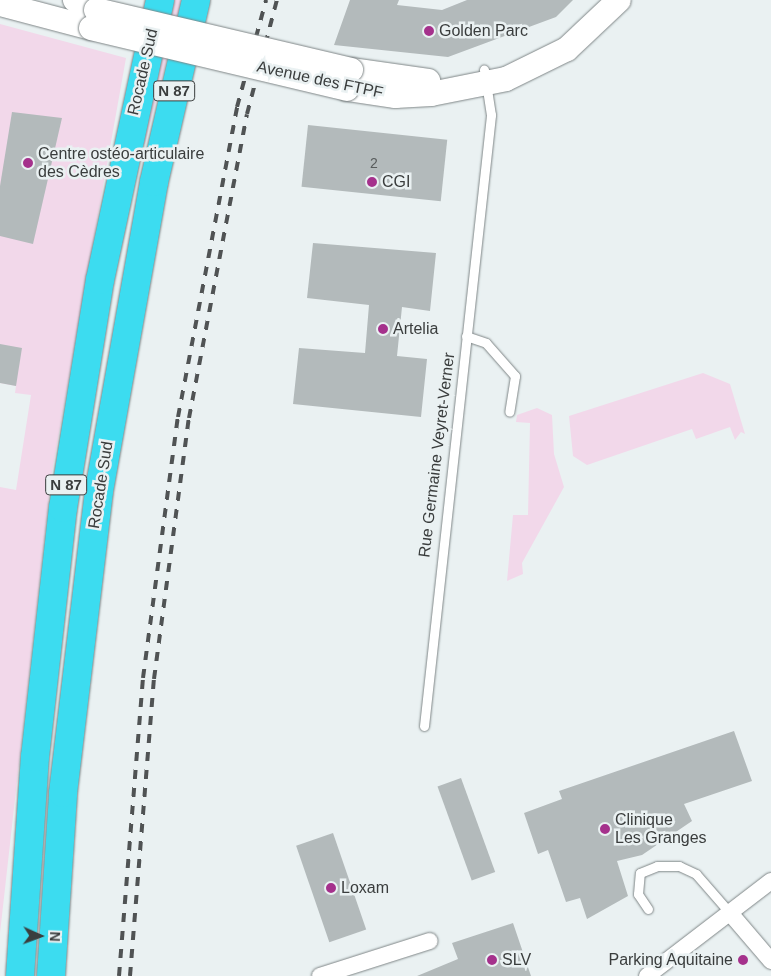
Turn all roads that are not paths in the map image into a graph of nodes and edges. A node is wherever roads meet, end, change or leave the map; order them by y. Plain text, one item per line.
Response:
1 (160, 0) edge
2 (196, 0) edge
3 (605, 0) edge
4 (618, 0) edge
5 (631, 0) edge
6 (0, 4) edge
7 (88, 12) edge
8 (536, 68) junction
9 (486, 77) junction
10 (466, 336) junction
11 (509, 412) dead end
12 (424, 726) dead end
13 (63, 793) junction
14 (771, 881) edge
15 (648, 909) dead end
16 (730, 913) junction
17 (430, 940) dead end
18 (771, 961) edge
19 (20, 976) edge
20 (51, 976) edge
21 (62, 976) edge
22 (320, 976) edge
23 (647, 976) edge

1 - 19 highway, Rocade Sud / N 87
2 - 13 highway, Rocade Sud / N 87
3 - 9 street, Avenue des FTPF
4 - 8 street, Avenue des FTPF
5 - 8 street
6 - 7 street, Avenue des FTPF
7 - 9 street, Avenue des FTPF, bridge
8 - 9 street, Avenue des FTPF
9 - 10 lane, Rue Germaine Veyret-Verner
10 - 11 lane
10 - 12 lane, Rue Germaine Veyret-Verner
13 - 20 highway, Rocade Sud / N 87
13 - 21 highway
14 - 16 street
15 - 16 lane
16 - 18 street
16 - 23 street
17 - 22 street

